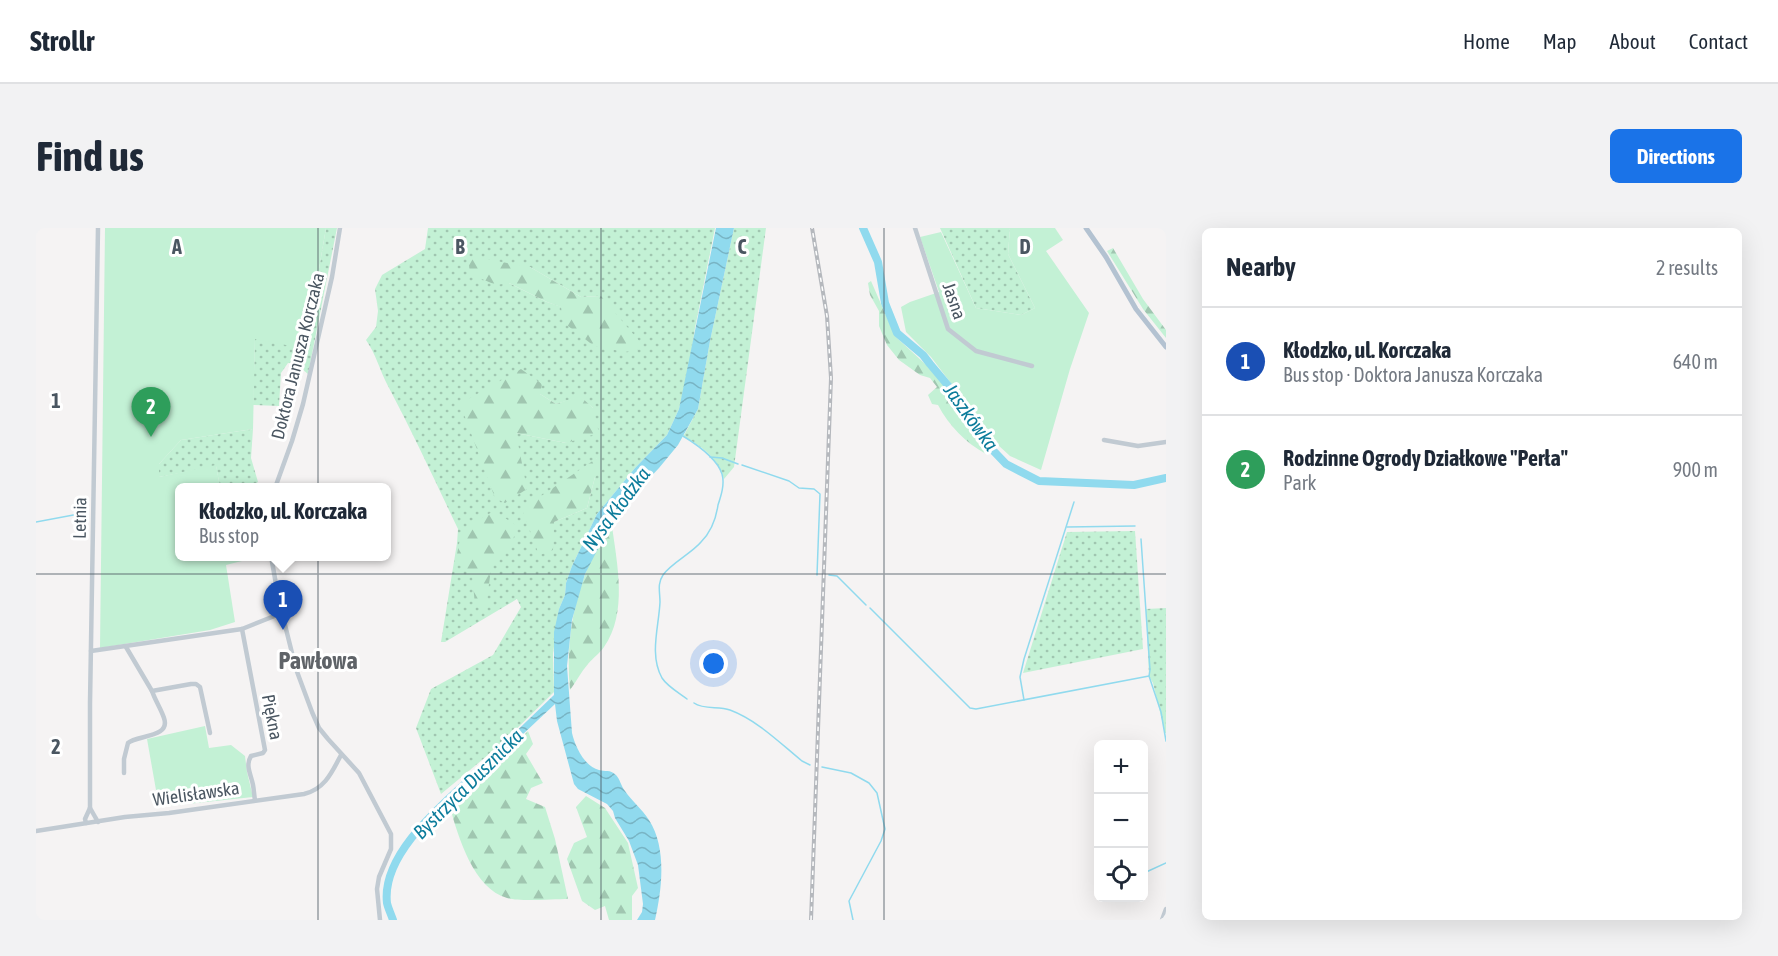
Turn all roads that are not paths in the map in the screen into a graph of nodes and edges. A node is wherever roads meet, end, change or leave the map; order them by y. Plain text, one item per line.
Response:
1 (98, 228) edge
2 (340, 228) edge
3 (915, 228) edge
4 (1086, 228) edge
5 (1166, 347) edge
6 (1032, 366) dead end
7 (1104, 440) dead end
8 (1166, 442) edge
9 (276, 483) edge
10 (271, 561) edge
11 (282, 613) junction
12 (242, 629) junction
13 (126, 647) junction
14 (91, 651) junction
15 (152, 691) junction
16 (210, 733) dead end
17 (341, 755) junction
18 (124, 773) dead end
19 (255, 800) junction
20 (90, 808) junction
21 (98, 822) junction
22 (86, 823) junction
23 (36, 831) edge
24 (1166, 909) edge
25 (380, 920) edge
26 (1162, 920) edge

1 - 14 street, Letnia
2 - 9 street, Doktora Janusza Korczaka
3 - 6 street, Jasna
4 - 5 main road
7 - 8 street
10 - 11 street
11 - 12 street
11 - 17 street
12 - 13 street
12 - 19 street, Piękna
13 - 14 street
13 - 15 street
14 - 20 street, Letnia
15 - 16 street
15 - 18 street
17 - 19 street, Wielisławska
17 - 25 street
19 - 21 street, Wielisławska
20 - 21 street
20 - 22 street, Letnia
21 - 22 street, Wielisławska
22 - 23 street, Wielisławska
24 - 26 street

